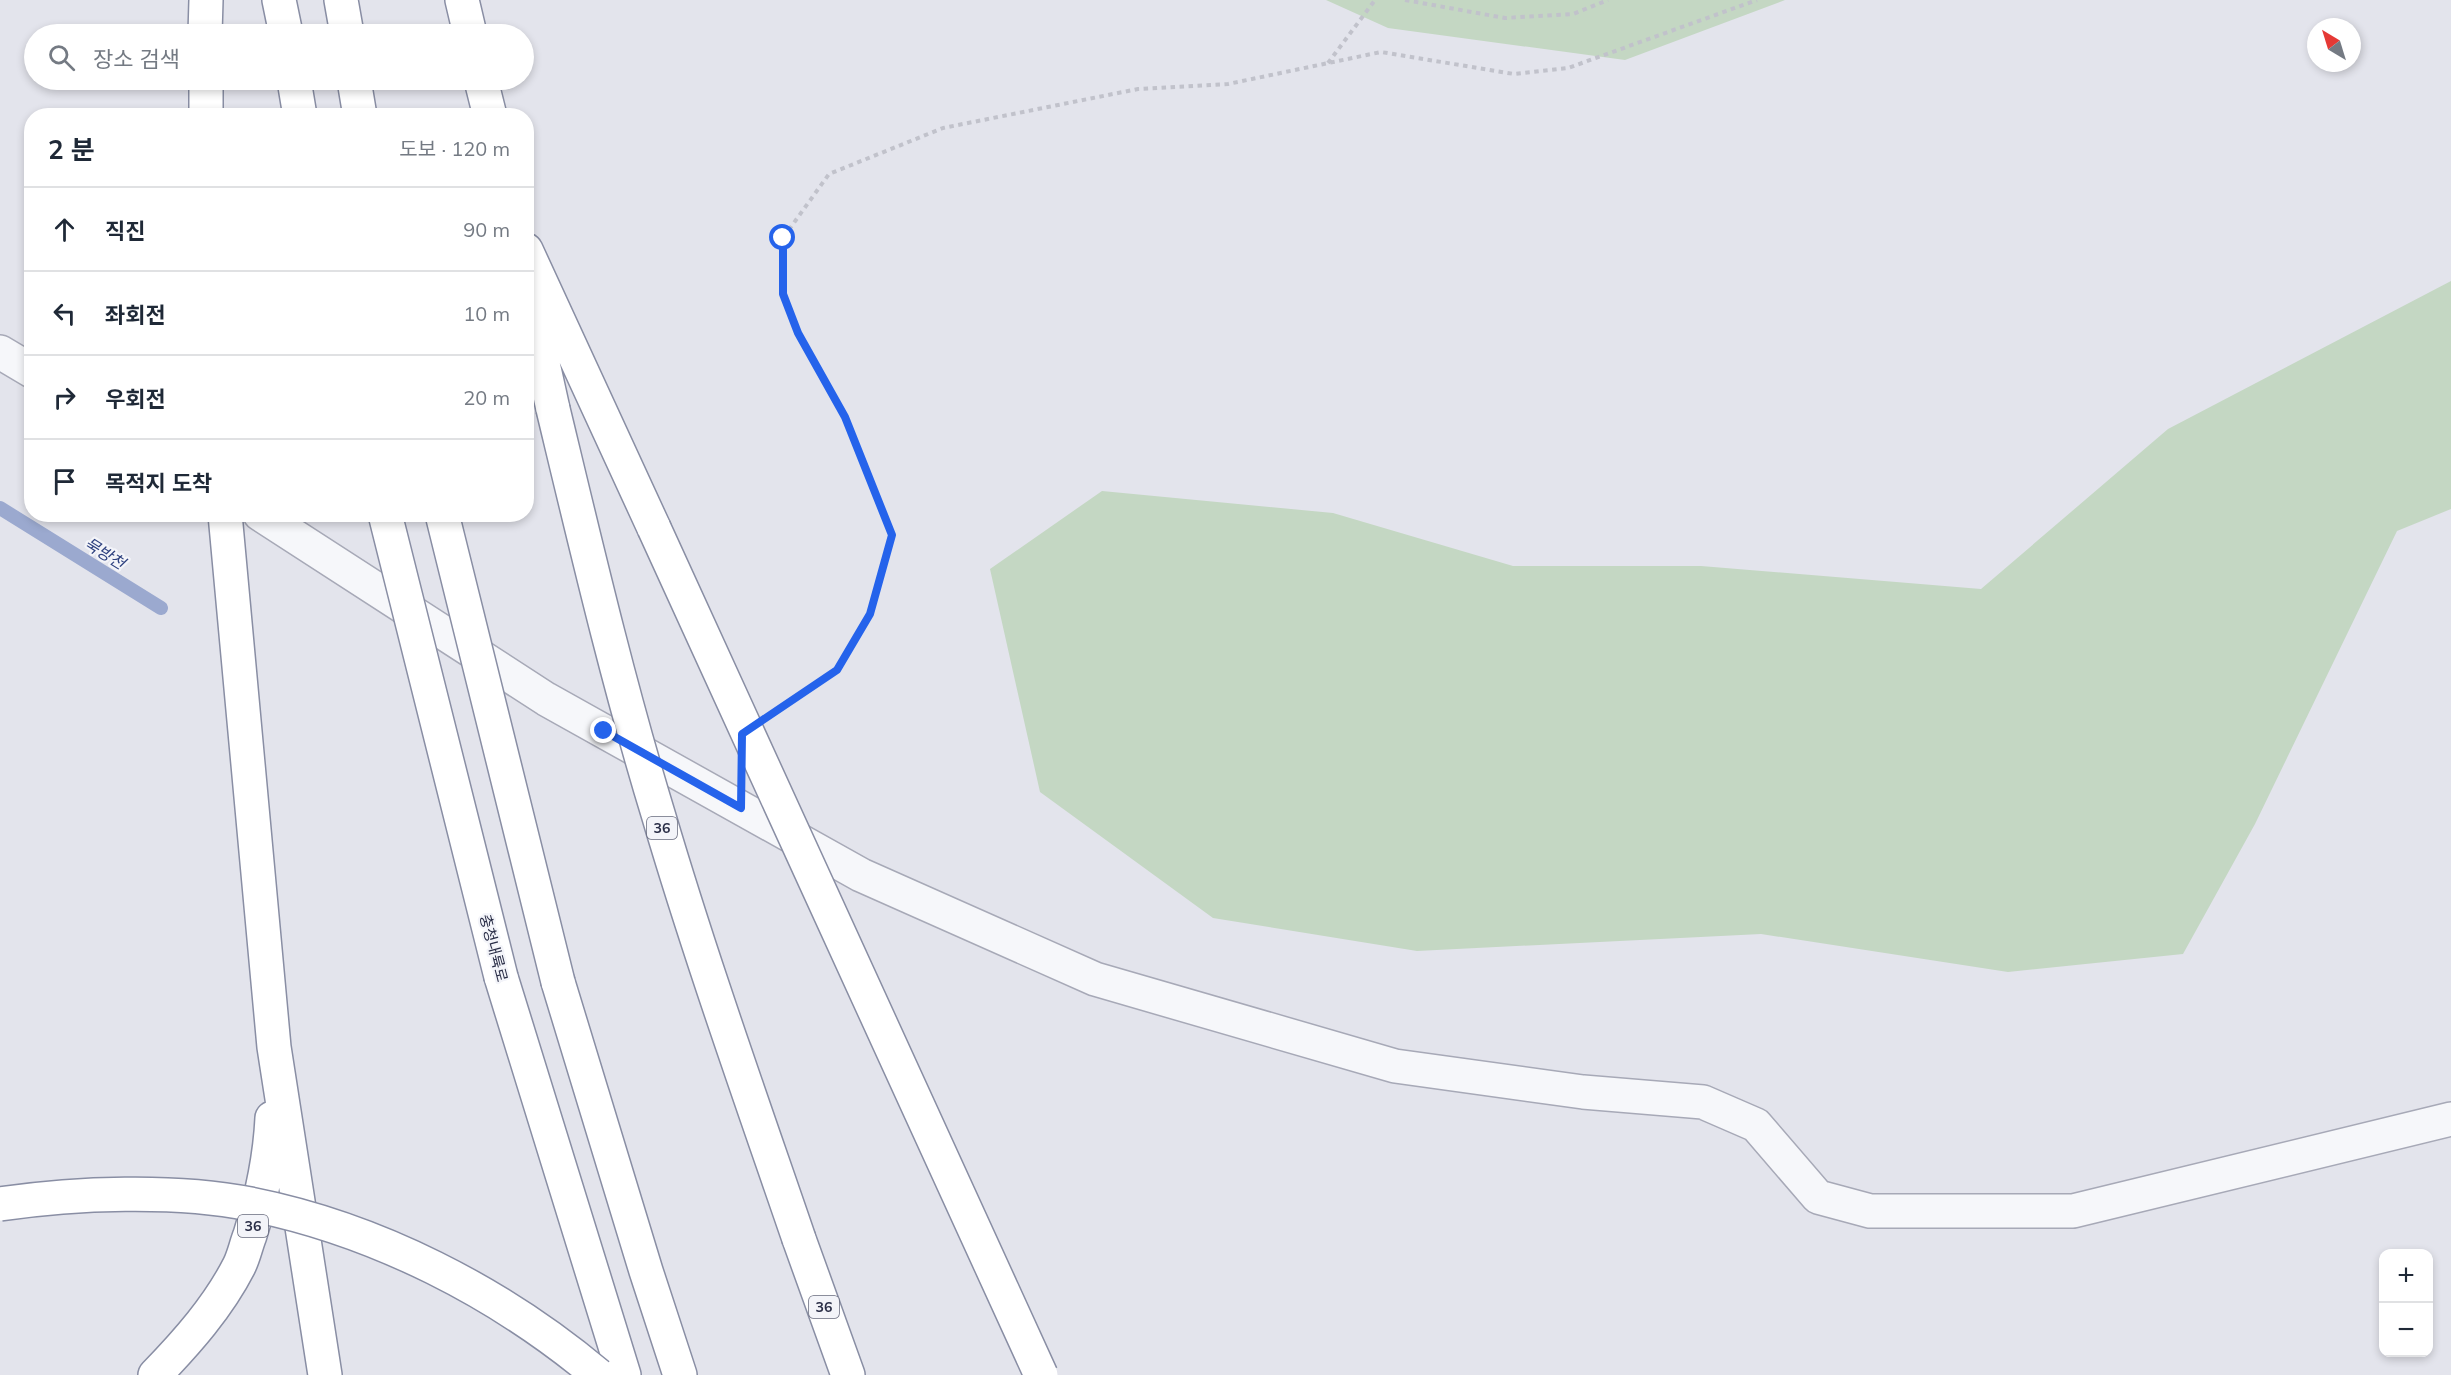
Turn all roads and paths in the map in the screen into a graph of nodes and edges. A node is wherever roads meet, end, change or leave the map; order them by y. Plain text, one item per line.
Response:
1 (206, 0) edge
2 (279, 0) edge
3 (341, 0) edge
4 (462, 0) edge
5 (1375, 0) edge
6 (1406, 0) edge
7 (1608, 0) edge
8 (1758, 0) edge
9 (205, 24) edge
10 (284, 24) edge
11 (345, 24) edge
12 (468, 24) edge
13 (1328, 63) junction
14 (206, 90) edge
15 (296, 90) edge
16 (356, 90) edge
17 (484, 90) edge
18 (206, 108) edge
19 (299, 108) edge
20 (359, 108) edge
21 (488, 108) edge
22 (534, 267) edge
23 (534, 322) edge
24 (0, 352) edge
25 (24, 366) edge
26 (226, 522) edge
27 (272, 522) edge
28 (387, 522) edge
29 (444, 522) edge
30 (770, 715) dead end
31 (274, 1047) junction
32 (2451, 1119) edge
33 (0, 1204) edge
34 (155, 1375) edge
35 (325, 1375) edge
36 (598, 1375) edge
37 (624, 1375) edge
38 (680, 1375) edge
39 (848, 1375) edge
40 (1041, 1375) edge

1 - 9 highway
2 - 10 highway
3 - 11 highway
4 - 12 highway
5 - 13 path
6 - 7 path
8 - 13 path
13 - 30 path
14 - 18 highway
15 - 19 highway
16 - 20 highway
17 - 21 highway
22 - 40 highway, bridge
23 - 39 highway, 36, bridge
24 - 25 street
26 - 31 highway, 36
27 - 32 street
28 - 37 highway, 충청내륙로, bridge
29 - 38 highway, bridge
31 - 34 highway, 36
31 - 35 highway
33 - 36 highway, bridge

